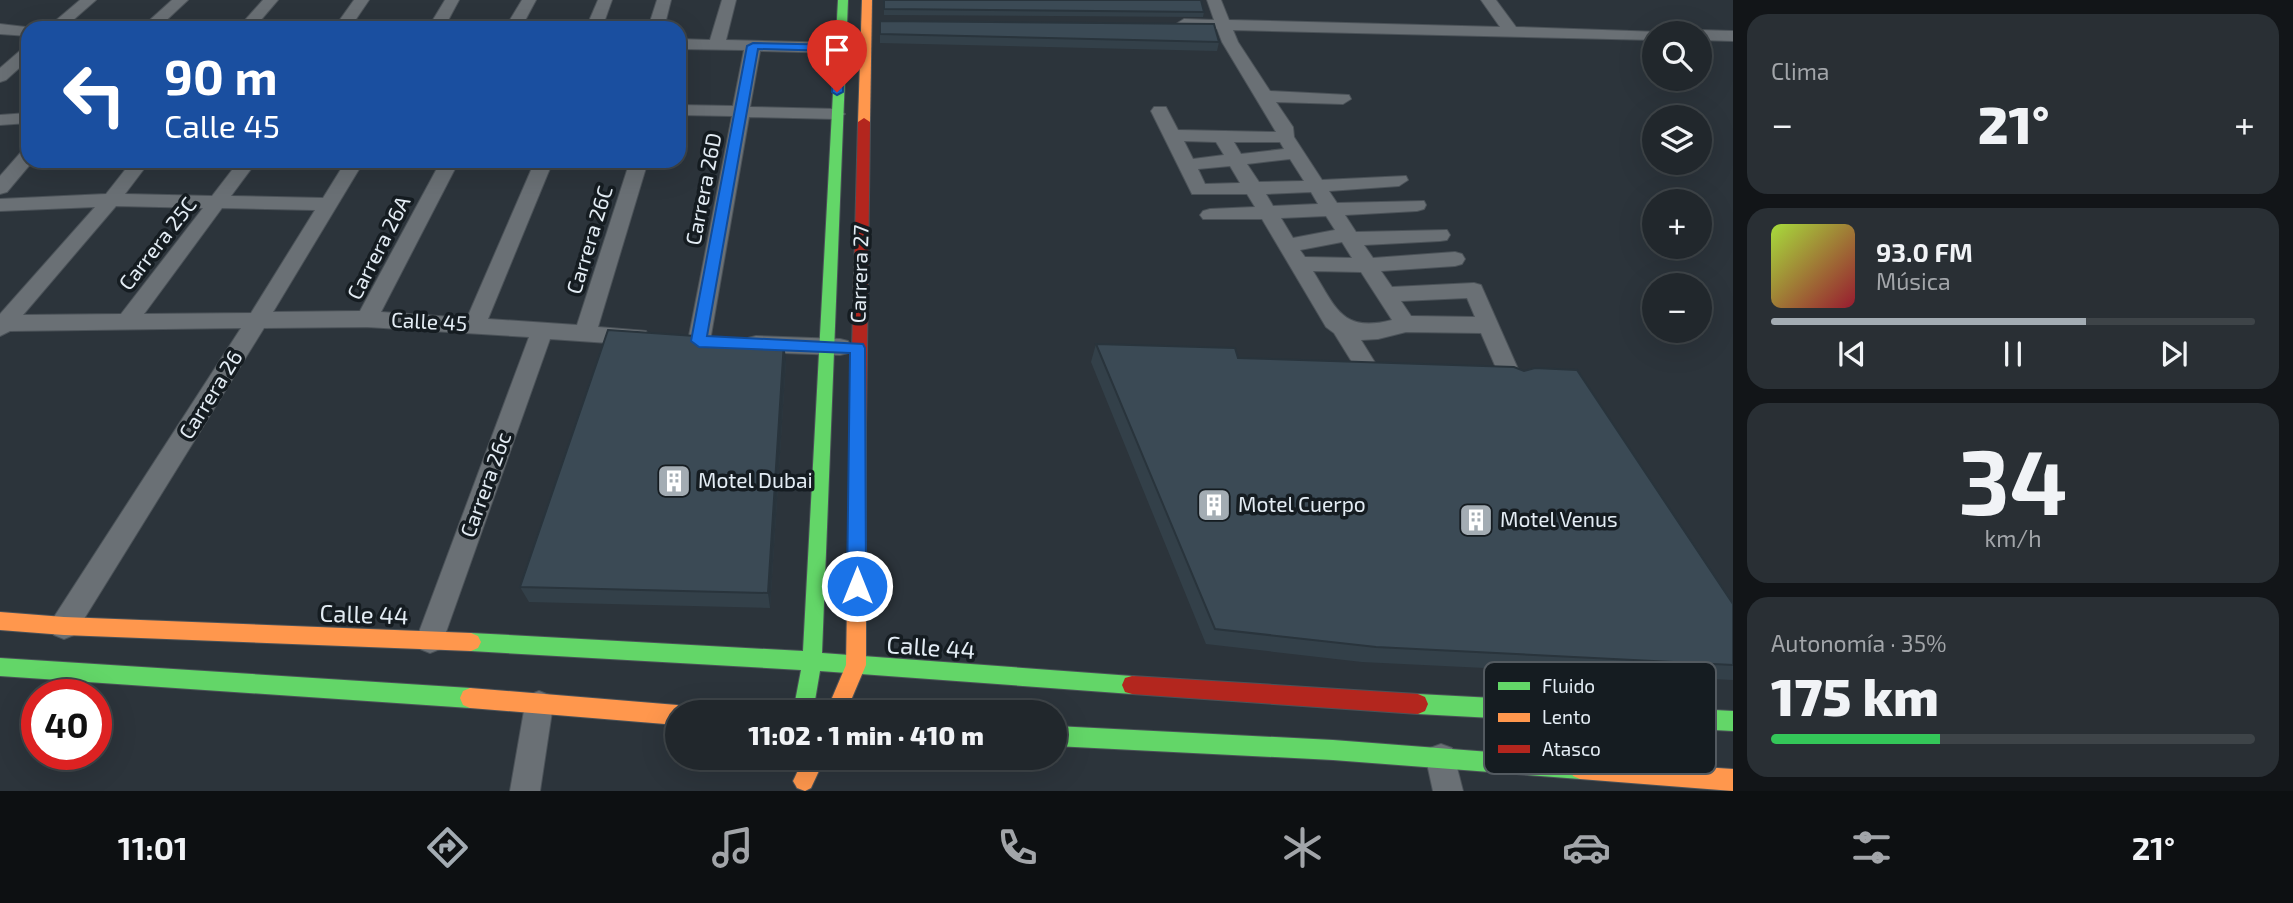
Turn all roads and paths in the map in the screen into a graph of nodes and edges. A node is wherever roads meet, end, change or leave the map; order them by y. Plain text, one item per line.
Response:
1 (89, 0) edge
2 (181, 0) edge
3 (271, 0) edge
4 (362, 0) edge
5 (452, 0) edge
6 (529, 0) edge
7 (605, 0) edge
8 (664, 0) edge
9 (729, 0) edge
10 (843, 0) edge
11 (867, 0) edge
12 (1214, 0) edge
13 (1488, 0) edge
14 (64, 21) edge
15 (157, 21) edge
16 (252, 21) edge
17 (347, 21) edge
18 (440, 21) edge
19 (517, 21) edge
20 (597, 21) edge
21 (658, 21) edge
22 (1168, 24) edge
23 (1223, 25) junction
24 (0, 29) edge
25 (21, 30) edge
26 (1512, 32) junction
27 (1642, 35) edge
28 (1712, 35) edge
29 (1733, 36) edge
30 (686, 44) edge
31 (717, 45) junction
32 (753, 46) junction
33 (840, 48) junction
34 (21, 58) edge
35 (0, 77) edge
36 (1264, 96) junction
37 (1343, 99) dead end
38 (686, 110) edge
39 (742, 111) junction
40 (1160, 111) dead end
41 (836, 114) junction
42 (21, 118) edge
43 (0, 120) edge
44 (1172, 135) junction
45 (1222, 137) junction
46 (1290, 145) junction
47 (1237, 161) junction
48 (21, 163) edge
49 (1187, 165) junction
50 (136, 168) edge
51 (243, 168) edge
52 (351, 168) edge
53 (446, 168) edge
54 (541, 168) edge
55 (637, 168) edge
56 (1399, 180) dead end
57 (1317, 186) junction
58 (0, 188) edge
59 (1253, 188) junction
60 (111, 200) junction
61 (219, 201) junction
62 (330, 204) junction
63 (0, 205) edge
64 (1417, 205) dead end
65 (1332, 211) junction
66 (1268, 213) junction
67 (1210, 215) dead end
68 (1440, 235) dead end
69 (1349, 236) junction
70 (1288, 246) junction
71 (1455, 260) dead end
72 (1299, 264) junction
73 (1367, 265) junction
74 (1386, 295) junction
75 (259, 319) junction
76 (368, 319) junction
77 (128, 320) junction
78 (1405, 324) junction
79 (1, 325) edge
80 (475, 325) junction
81 (1489, 325) junction
82 (1343, 329) junction
83 (542, 331) junction
84 (585, 333) junction
85 (699, 341) junction
86 (825, 347) junction
87 (858, 348) junction
88 (1482, 367) edge
89 (1368, 369) edge
90 (0, 621) edge
91 (64, 626) junction
92 (430, 640) junction
93 (812, 661) junction
94 (856, 665) junction
95 (0, 667) edge
96 (805, 700) edge
97 (841, 700) edge
98 (539, 705) junction
99 (1484, 708) edge
100 (665, 714) edge
101 (1067, 737) edge
102 (1441, 759) junction
103 (1484, 762) edge
104 (1650, 774) edge
105 (1733, 780) edge
106 (525, 791) edge
107 (1448, 791) edge

1 - 14 street
2 - 15 street
3 - 16 street
4 - 17 street
5 - 18 street
6 - 19 street
7 - 20 street
8 - 21 street
9 - 31 street
10 - 33 main road, Carrera 27
11 - 87 main road, Carrera 27
12 - 23 street
13 - 26 street
22 - 23 street
23 - 26 street
23 - 36 street
24 - 25 street
26 - 27 street
28 - 29 street
30 - 31 street
31 - 32 street
32 - 33 street
32 - 39 street, Carrera 26D
33 - 41 main road, Carrera 27
34 - 35 street
36 - 37 street
36 - 46 street
38 - 39 street
39 - 41 street
39 - 85 street, Carrera 26D
40 - 44 street
41 - 86 main road, Carrera 27
42 - 43 street
44 - 45 street
44 - 49 street
45 - 46 street
45 - 47 street
46 - 47 street
46 - 57 street
47 - 49 street
47 - 59 street
48 - 58 street
49 - 59 street
50 - 60 street
51 - 61 street, Carrera 25C
52 - 62 street, Carrera 26
53 - 76 street, Carrera 26A
54 - 80 street
55 - 84 street, Carrera 26C
56 - 57 street
57 - 59 street
57 - 65 street
59 - 66 street
60 - 61 street
60 - 63 street
60 - 79 street
61 - 62 street
61 - 77 street, Carrera 25C
62 - 75 street, Carrera 26
64 - 65 street
65 - 66 street
65 - 69 street
66 - 67 street
66 - 70 street
68 - 69 street
69 - 70 street
69 - 73 street
70 - 72 street
71 - 73 street
72 - 73 street
72 - 82 street
73 - 74 street
74 - 78 street
74 - 81 street
75 - 76 street, Calle 45
75 - 77 street, Calle 45
75 - 91 street, Carrera 26
76 - 80 street, Calle 45
77 - 79 street, Calle 45
78 - 81 street
78 - 82 street
80 - 83 street, Calle 45
81 - 88 street
82 - 89 street
83 - 84 street, Calle 45
83 - 92 street, Carrera 26c
84 - 85 street, Calle 45
85 - 86 street, Calle 45
86 - 87 street, Calle 45
86 - 93 main road, Carrera 27
87 - 94 main road, Carrera 27
90 - 91 main road, Calle 44
91 - 92 main road, Calle 44
92 - 93 main road, Calle 44
93 - 94 main road, Calle 44
93 - 96 main road, Carrera 27
94 - 97 main road, Carrera 27
94 - 99 main road, Calle 44
95 - 98 main road
98 - 100 main road
98 - 106 street
101 - 102 main road
102 - 103 main road
102 - 107 street
104 - 105 main road

